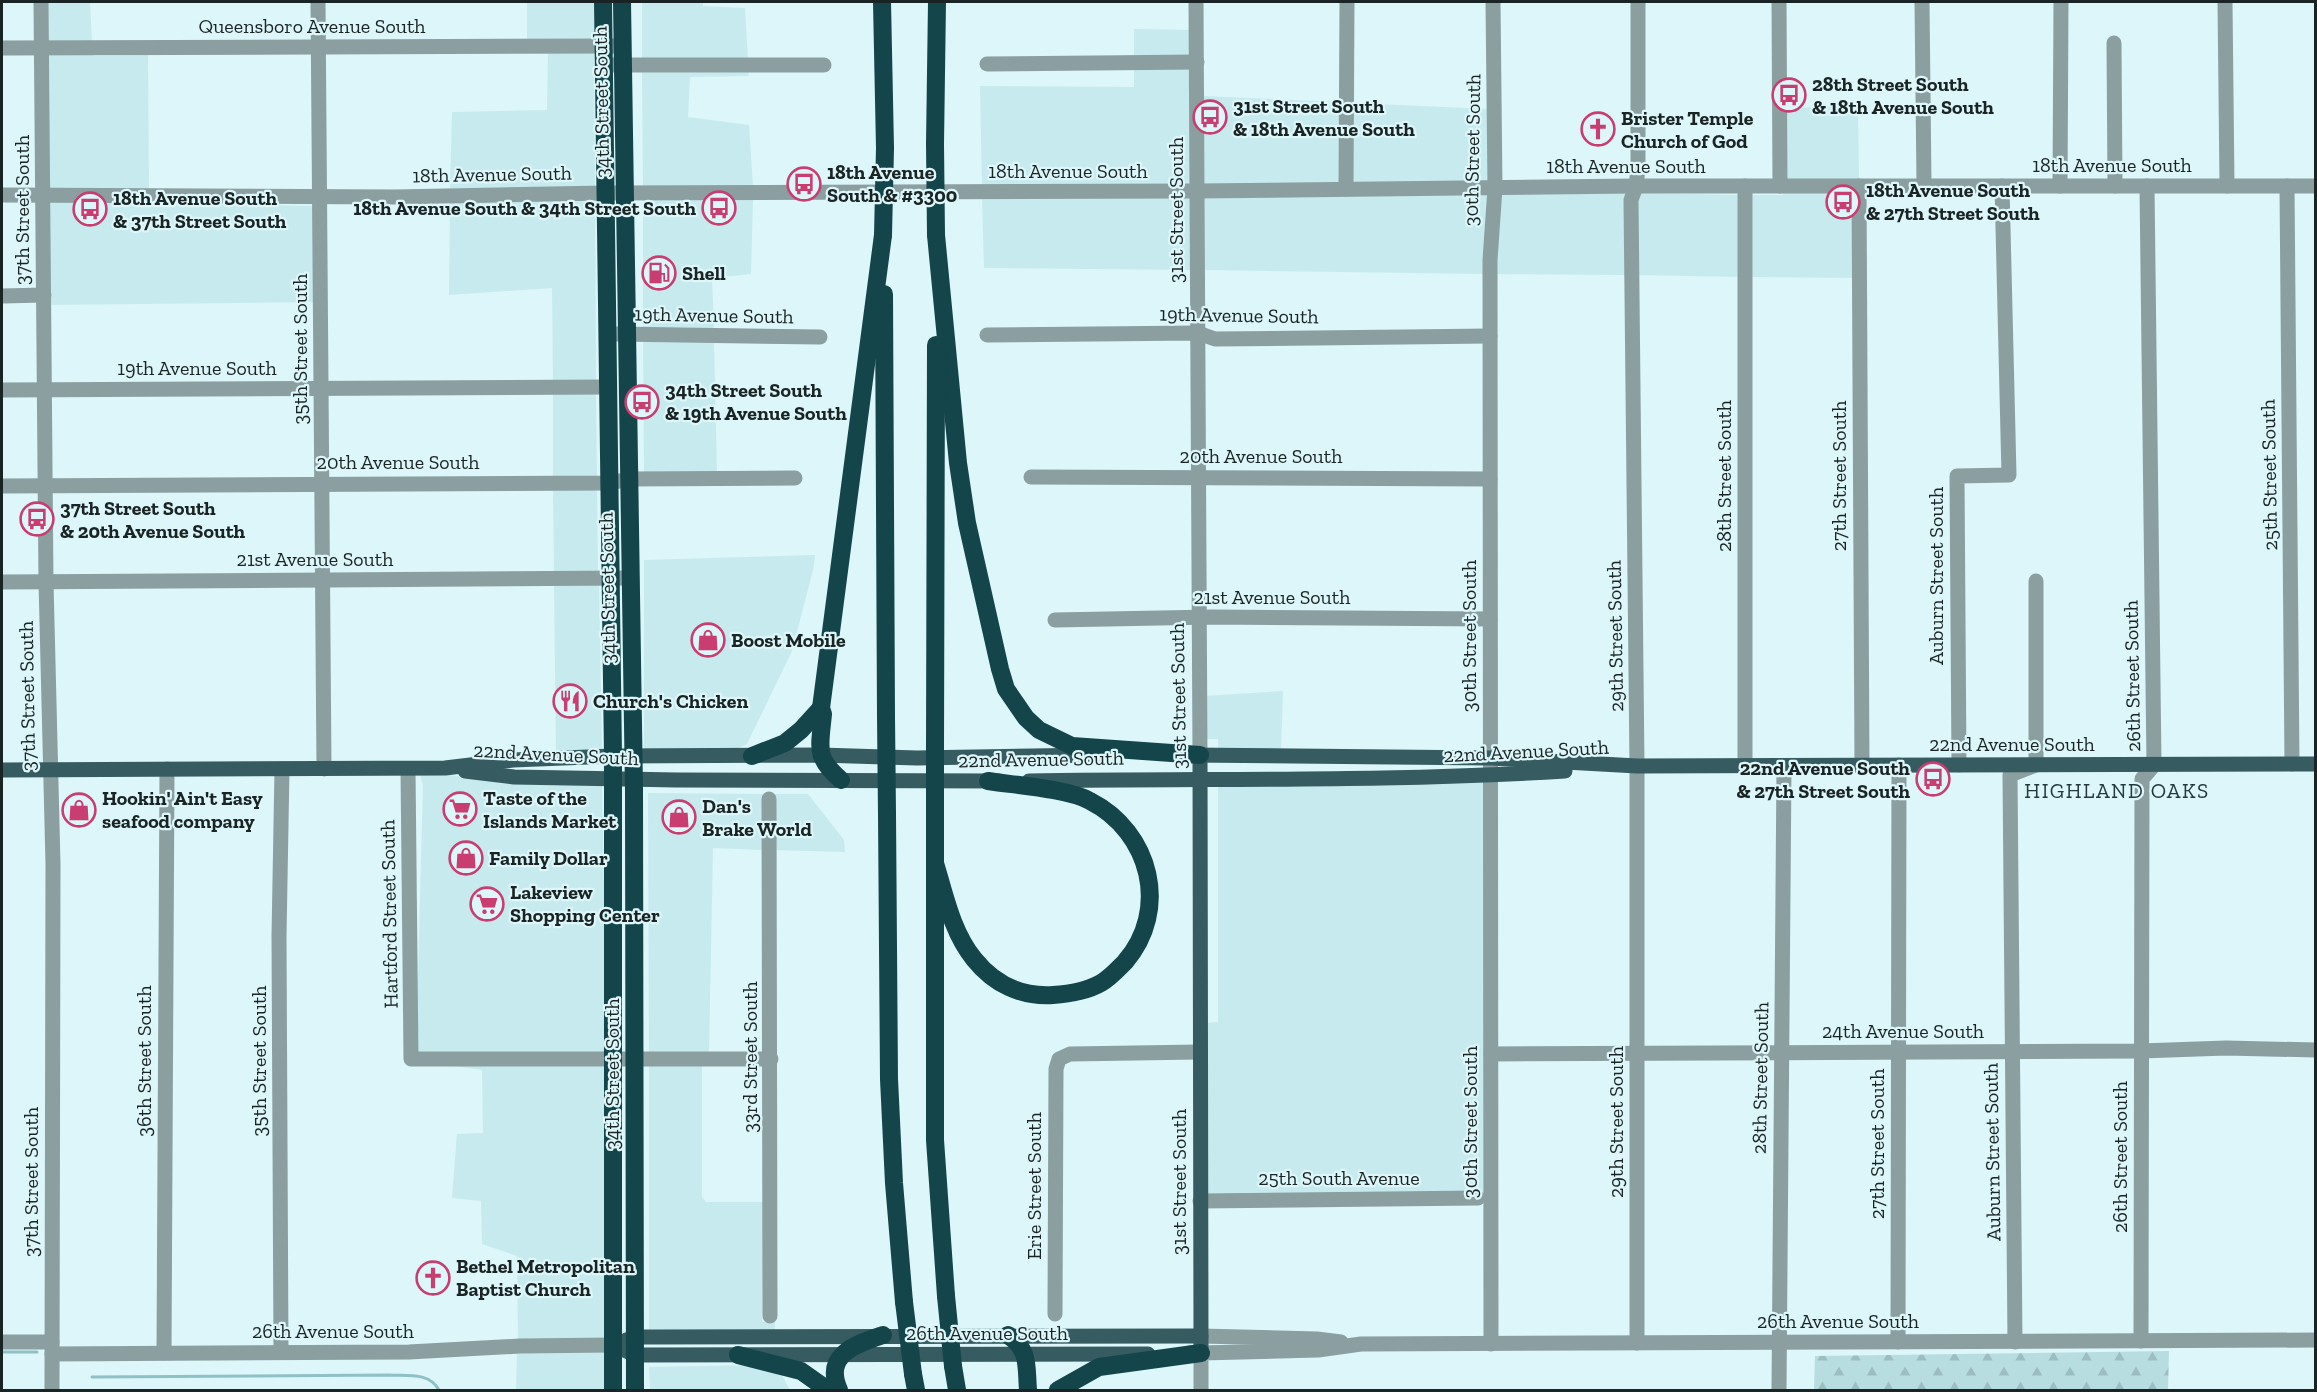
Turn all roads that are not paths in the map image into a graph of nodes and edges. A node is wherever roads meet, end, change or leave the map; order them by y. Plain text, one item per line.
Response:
1 (41, 2) edge
2 (318, 2) edge
3 (603, 2) edge
4 (622, 2) edge
5 (882, 2) edge
6 (937, 2) edge
7 (1196, 2) edge
8 (1347, 2) edge
9 (1493, 2) edge
10 (1638, 2) edge
11 (1779, 2) edge
12 (1922, 2) edge
13 (2061, 2) edge
14 (2225, 2) edge
15 (2115, 43) dead end
16 (318, 46) junction
17 (622, 46) junction
18 (2, 48) edge
19 (41, 48) junction
20 (604, 56) junction
21 (1197, 62) junction
22 (987, 64) dead end
23 (824, 65) dead end
24 (622, 66) junction
25 (1924, 185) junction
26 (1636, 186) junction
27 (1745, 186) junction
28 (1780, 186) junction
29 (1858, 186) junction
30 (2002, 186) junction
31 (2060, 186) junction
32 (2115, 186) junction
33 (2147, 186) junction
34 (2227, 186) junction
35 (2287, 186) junction
36 (2316, 186) edge
37 (1495, 188) junction
38 (1346, 189) junction
39 (1197, 191) junction
40 (605, 193) junction
41 (624, 193) junction
42 (2, 195) edge
43 (42, 195) junction
44 (319, 196) junction
45 (883, 235) junction
46 (936, 236) junction
47 (44, 295) junction
48 (2, 296) edge
49 (1198, 333) junction
50 (608, 334) junction
51 (627, 334) junction
52 (987, 335) dead end
53 (1490, 336) junction
54 (820, 337) dead end
55 (609, 387) junction
56 (321, 388) junction
57 (44, 389) junction
58 (2, 390) edge
59 (1031, 477) dead end
60 (1198, 477) junction
61 (795, 478) dead end
62 (629, 479) junction
63 (1490, 480) junction
64 (322, 483) junction
65 (610, 483) junction
66 (2, 486) edge
67 (46, 486) junction
68 (611, 578) junction
69 (629, 578) junction
70 (322, 580) junction
71 (2036, 581) dead end
72 (2, 582) edge
73 (46, 582) junction
74 (1198, 617) junction
75 (1490, 619) junction
76 (1054, 620) dead end
77 (821, 708) junction
78 (820, 755) junction
79 (1200, 755) junction
80 (613, 756) junction
81 (633, 756) junction
82 (752, 756) junction
83 (1491, 758) junction
84 (2292, 764) junction
85 (2316, 764) edge
86 (1899, 765) junction
87 (1959, 765) junction
88 (2036, 765) junction
89 (2154, 765) junction
90 (1637, 766) junction
91 (1745, 766) junction
92 (1784, 766) junction
93 (1862, 766) junction
94 (445, 768) junction
95 (167, 769) junction
96 (282, 769) junction
97 (324, 769) junction
98 (408, 769) junction
99 (2, 770) edge
100 (49, 770) junction
101 (1491, 775) junction
102 (1200, 778) junction
103 (613, 779) junction
104 (634, 779) junction
105 (841, 780) junction
106 (987, 781) junction
107 (769, 799) dead end
108 (935, 863) junction
109 (2316, 1050) edge
110 (2012, 1051) junction
111 (2141, 1051) junction
112 (1199, 1052) junction
113 (1781, 1052) junction
114 (1898, 1052) junction
115 (1637, 1053) junction
116 (1491, 1054) junction
117 (613, 1058) junction
118 (634, 1058) junction
119 (771, 1059) junction
120 (1478, 1198) dead end
121 (1200, 1201) junction
122 (1055, 1314) dead end
123 (770, 1316) dead end
124 (883, 1335) junction
125 (1008, 1335) junction
126 (2316, 1340) edge
127 (2015, 1341) junction
128 (2141, 1341) junction
129 (2, 1342) edge
130 (1778, 1342) junction
131 (1899, 1342) junction
132 (1637, 1343) junction
133 (1491, 1344) junction
134 (613, 1345) junction
135 (1201, 1345) junction
136 (635, 1346) junction
137 (52, 1348) junction
138 (281, 1352) junction
139 (164, 1353) junction
140 (842, 1354) junction
141 (1026, 1354) junction
142 (738, 1355) junction
143 (914, 1382) edge
144 (52, 1390) edge
145 (613, 1390) edge
146 (635, 1390) edge
147 (828, 1390) edge
148 (839, 1390) edge
149 (957, 1390) edge
150 (1028, 1390) edge
151 (1058, 1390) edge
152 (1201, 1390) edge
153 (1779, 1390) edge

1 - 19 street, 37th Street South
2 - 16 street, 35th Street South
3 - 20 highway, 34th Street South
4 - 17 highway, 34th Street South
5 - 45 highway, bridge
6 - 46 highway, bridge
7 - 21 street, 31st Street South
8 - 38 street
9 - 37 street, 30th Street South
10 - 26 street, 29th Street South
11 - 28 street
12 - 25 street
13 - 31 street
14 - 34 street
15 - 32 street
16 - 19 street, Queensboro Avenue South
16 - 20 street, Queensboro Avenue South
16 - 44 street, 35th Street South
17 - 20 street, Queensboro Avenue South
17 - 24 highway, 34th Street South
18 - 19 street, Queensboro Avenue South
19 - 43 street, 37th Street South
20 - 24 street, Queensboro Avenue South
20 - 40 highway, 34th Street South
21 - 22 street
21 - 39 street, 31st Street South
23 - 24 street, Queensboro Avenue South
24 - 41 highway, 34th Street South
25 - 29 street, 18th Avenue South
25 - 30 street, 18th Avenue South
26 - 27 street, 18th Avenue South
26 - 37 street, 18th Avenue South
26 - 90 street, 29th Street South
27 - 28 street, 18th Avenue South
27 - 91 street, 28th Street South
28 - 29 street, 18th Avenue South
29 - 93 street, 27th Street South
30 - 31 street, 18th Avenue South
30 - 87 street, Auburn Street South
31 - 32 street, 18th Avenue South
32 - 33 street, 18th Avenue South
33 - 34 street, 18th Avenue South
33 - 89 street, 26th Street South
34 - 35 street, 18th Avenue South
35 - 36 street, 18th Avenue South
35 - 84 street, 25th Street South
37 - 38 street, 18th Avenue South
37 - 53 street, 30th Street South
38 - 39 street, 18th Avenue South
39 - 41 street, 18th Avenue South
39 - 49 street, 31st Street South
40 - 41 street, 18th Avenue South
40 - 44 street, 18th Avenue South
40 - 50 highway, 34th Street South
41 - 51 highway, 34th Street South
42 - 43 street, 18th Avenue South
43 - 44 street, 18th Avenue South
43 - 47 street, 37th Street South
44 - 56 street, 35th Street South
45 - 77 highway
45 - 143 highway, bridge
46 - 79 highway
46 - 108 highway, bridge
47 - 48 street
47 - 57 street, 37th Street South
49 - 52 street, 19th Avenue South
49 - 53 street, 19th Avenue South
49 - 60 street, 31st Street South
50 - 51 street, 19th Avenue South
50 - 55 highway, 34th Street South
51 - 54 street, 19th Avenue South
51 - 62 highway, 34th Street South
53 - 63 street, 30th Street South
55 - 56 street, 19th Avenue South
55 - 65 highway, 34th Street South
56 - 57 street, 19th Avenue South
56 - 64 street, 35th Street South
57 - 58 street, 19th Avenue South
57 - 67 street, 37th Street South
59 - 60 street, 20th Avenue South
60 - 63 street, 20th Avenue South
60 - 74 street, 31st Street South
61 - 62 street, 20th Avenue South
62 - 65 street, 20th Avenue South
62 - 69 highway, 34th Street South
63 - 75 street, 30th Street South
64 - 65 street, 20th Avenue South
64 - 67 street, 20th Avenue South
64 - 70 street, 35th Street South
65 - 68 highway, 34th Street South
66 - 67 street, 20th Avenue South
67 - 73 street, 37th Street South
68 - 69 street, 21st Avenue South
68 - 70 street, 21st Avenue South
68 - 80 highway, 34th Street South
69 - 81 highway, 34th Street South
70 - 73 street, 21st Avenue South
70 - 97 street, 35th Street South
71 - 88 street
72 - 73 street, 21st Avenue South
73 - 100 street, 37th Street South
74 - 75 street, 21st Avenue South
74 - 76 street, 21st Avenue South
74 - 79 street, 31st Street South
75 - 83 street, 30th Street South
77 - 78 highway
77 - 82 highway
78 - 79 main road, 22nd Avenue South
78 - 82 main road, 22nd Avenue South
78 - 105 highway
79 - 83 main road, 22nd Avenue South
79 - 102 main road, 31st Street South
80 - 81 main road, 22nd Avenue South
80 - 94 main road, 22nd Avenue South
80 - 103 highway, 34th Street South
81 - 82 main road, 22nd Avenue South
81 - 104 highway, 34th Street South
83 - 90 main road, 22nd Avenue South
83 - 101 street, 30th Street South
84 - 85 main road, 22nd Avenue South
84 - 89 main road, 22nd Avenue South
86 - 87 main road, 22nd Avenue South
86 - 93 main road, 22nd Avenue South
86 - 114 street, 27th Street South
87 - 88 main road, 22nd Avenue South
88 - 89 main road, 22nd Avenue South
88 - 110 street, Auburn Street South
89 - 111 street, 26th Street South
90 - 91 main road, 22nd Avenue South
90 - 101 main road, 22nd Avenue South
90 - 115 street, 29th Street South
91 - 92 main road, 22nd Avenue South
92 - 93 main road, 22nd Avenue South
92 - 113 street, 28th Street South
94 - 98 main road, 22nd Avenue South
94 - 103 main road, 22nd Avenue South
95 - 96 main road, 22nd Avenue South
95 - 100 main road, 22nd Avenue South
95 - 139 street, 36th Street South
96 - 97 main road, 22nd Avenue South
96 - 138 street, 35th Street South
97 - 98 main road, 22nd Avenue South
98 - 117 street, Hartford Street South
99 - 100 main road, 22nd Avenue South
100 - 137 street, 37th Street South
101 - 102 main road, 22nd Avenue South
101 - 116 street, 30th Street South
102 - 106 main road, 22nd Avenue South
102 - 112 main road, 31st Street South
103 - 104 main road, 22nd Avenue South
103 - 117 highway, 34th Street South
104 - 105 main road, 22nd Avenue South
104 - 118 highway, 34th Street South
105 - 106 main road, 22nd Avenue South
106 - 108 highway
107 - 119 street, 33rd Street South
108 - 149 highway, bridge
109 - 111 street, 24th Avenue South
110 - 111 street, 24th Avenue South
110 - 114 street, 24th Avenue South
110 - 127 street, Auburn Street South
111 - 128 street, 26th Street South
112 - 121 main road, 31st Street South
112 - 122 street, Erie Street South
113 - 114 street, 24th Avenue South
113 - 115 street, 24th Avenue South
113 - 130 street, 28th Street South
114 - 131 street, 27th Street South
115 - 116 street, 24th Avenue South
115 - 132 street, 29th Street South
116 - 133 street, 30th Street South
117 - 118 street
117 - 134 highway, 34th Street South
118 - 119 street
118 - 136 highway, 34th Street South
119 - 123 street, 33rd Street South
120 - 121 street, 25th South Avenue
121 - 135 main road, 31st Street South
124 - 125 main road, 26th Avenue South
124 - 136 main road, 26th Avenue South
124 - 140 highway
125 - 135 main road, 26th Avenue South
125 - 141 highway
126 - 128 street, 26th Avenue South
127 - 128 street, 26th Avenue South
127 - 131 street, 26th Avenue South
129 - 137 street, 26th Avenue South
130 - 131 street, 26th Avenue South
130 - 132 street, 26th Avenue South
130 - 153 street, 28th Street South
132 - 133 street, 26th Avenue South
133 - 135 street, 26th Avenue South
134 - 136 main road, 26th Avenue South
134 - 138 street, 26th Avenue South
134 - 145 highway, 34th Street South
135 - 141 main road, 26th Avenue South
135 - 151 highway
135 - 152 street, 31st Street South
136 - 142 main road, 26th Avenue South
136 - 146 highway, 34th Street South
137 - 139 street, 26th Avenue South
137 - 144 street, 37th Street South
138 - 139 street, 26th Avenue South
140 - 141 main road, 26th Avenue South
140 - 142 main road, 26th Avenue South
140 - 148 highway
141 - 150 highway
142 - 147 highway

